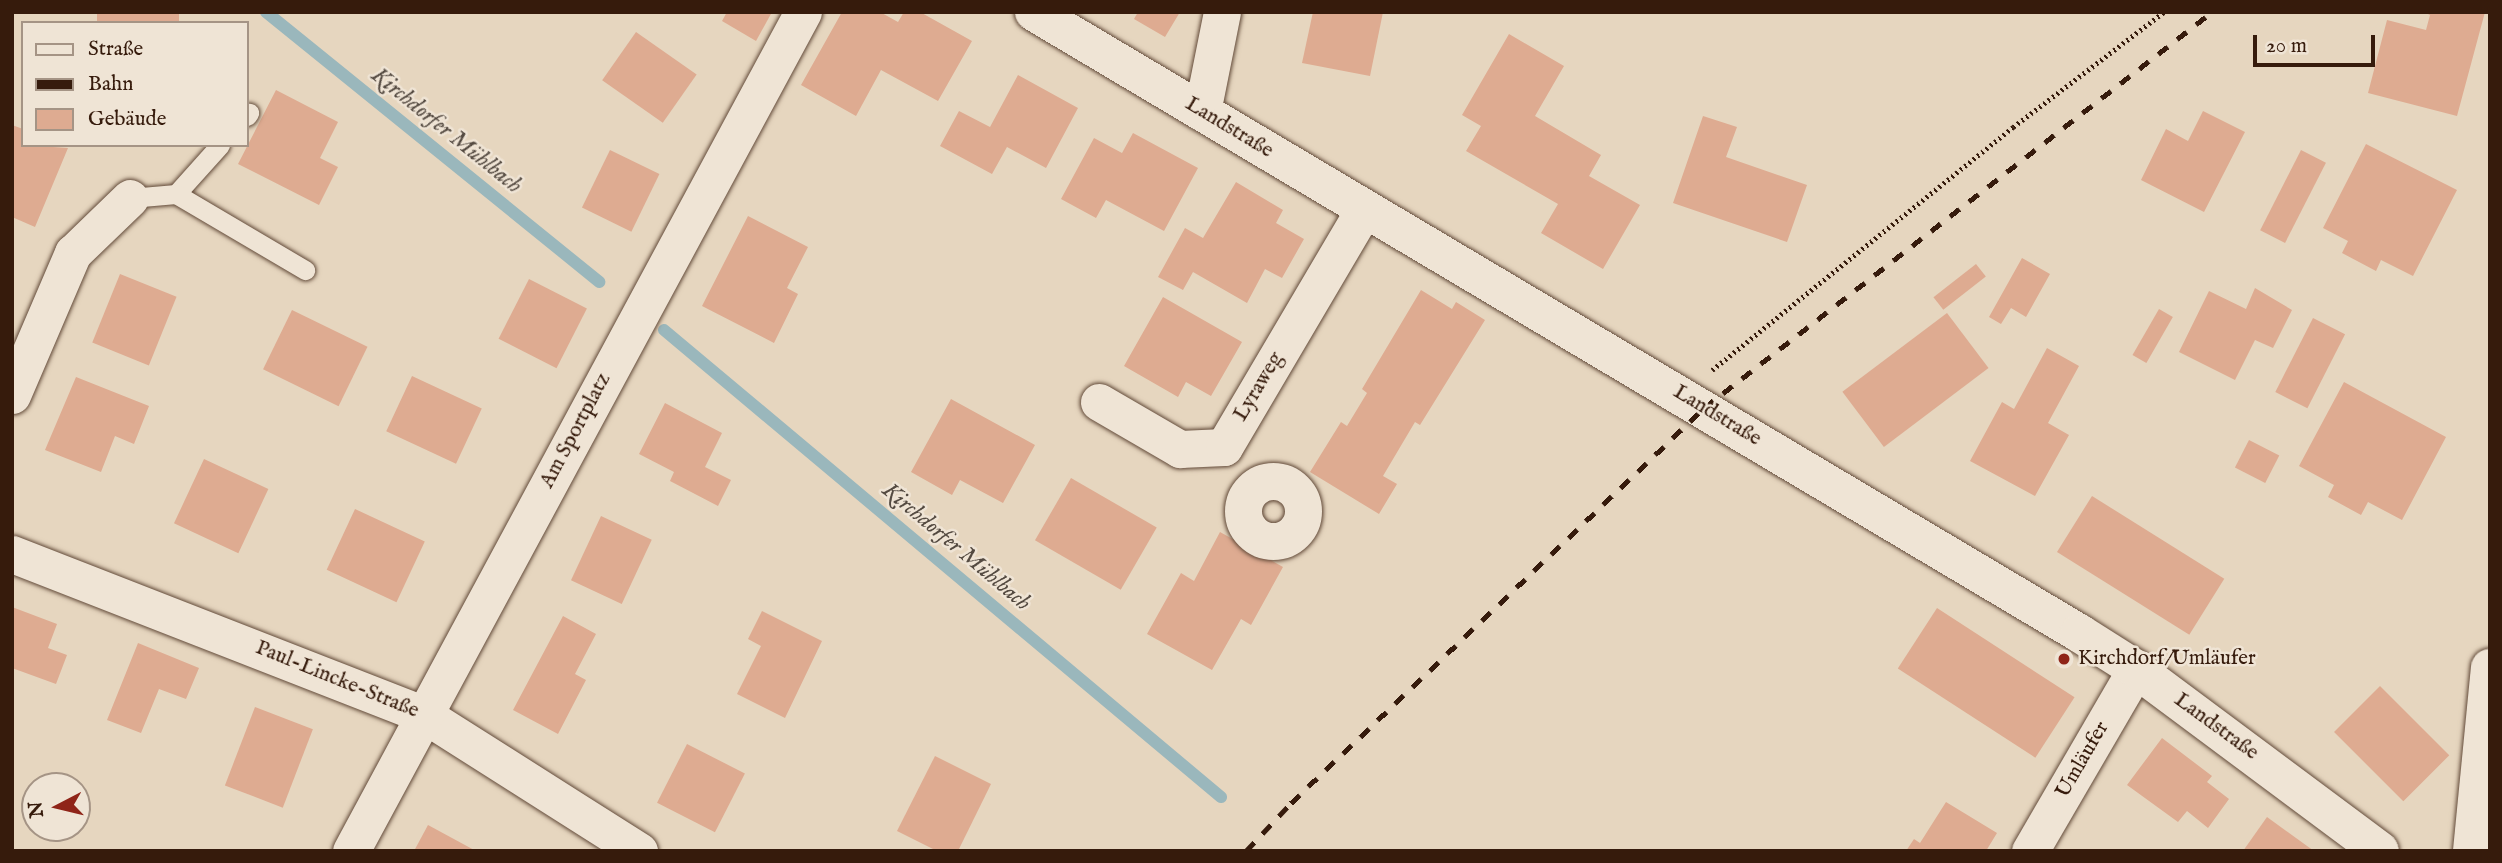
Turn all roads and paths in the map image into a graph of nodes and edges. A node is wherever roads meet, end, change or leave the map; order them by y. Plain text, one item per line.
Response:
1 (803, 12) edge
2 (1034, 12) edge
3 (1222, 12) edge
4 (2164, 12) edge
5 (1202, 112) junction
6 (218, 147) edge
7 (176, 194) junction
8 (130, 198) joint
9 (1365, 208) junction
10 (305, 270) dead end
11 (12, 395) edge
12 (1682, 395) junction
13 (1099, 402) dead end
14 (1224, 447) junction
15 (1257, 486) dead end
16 (12, 554) edge
17 (2490, 668) edge
18 (2136, 669) junction
19 (423, 713) junction
20 (351, 851) edge
21 (639, 851) edge
22 (2030, 851) edge
23 (2380, 851) edge
24 (2473, 851) edge

1 - 19 street, Am Sportplatz
2 - 5 street, Landstraße
3 - 5 street
4 - 12 path
5 - 9 street, Landstraße
6 - 7 lane
7 - 8 lane
7 - 10 lane
8 - 11 street
9 - 12 street, Landstraße
9 - 14 street, Lyraweg
12 - 18 street, Landstraße
13 - 14 street
14 - 15 street
16 - 19 street, Paul-Lincke-Straße
17 - 24 street
18 - 22 street, Umläufer
18 - 23 street, Landstraße
19 - 20 street, Am Sportplatz
19 - 21 street, Paul-Lincke-Straße

